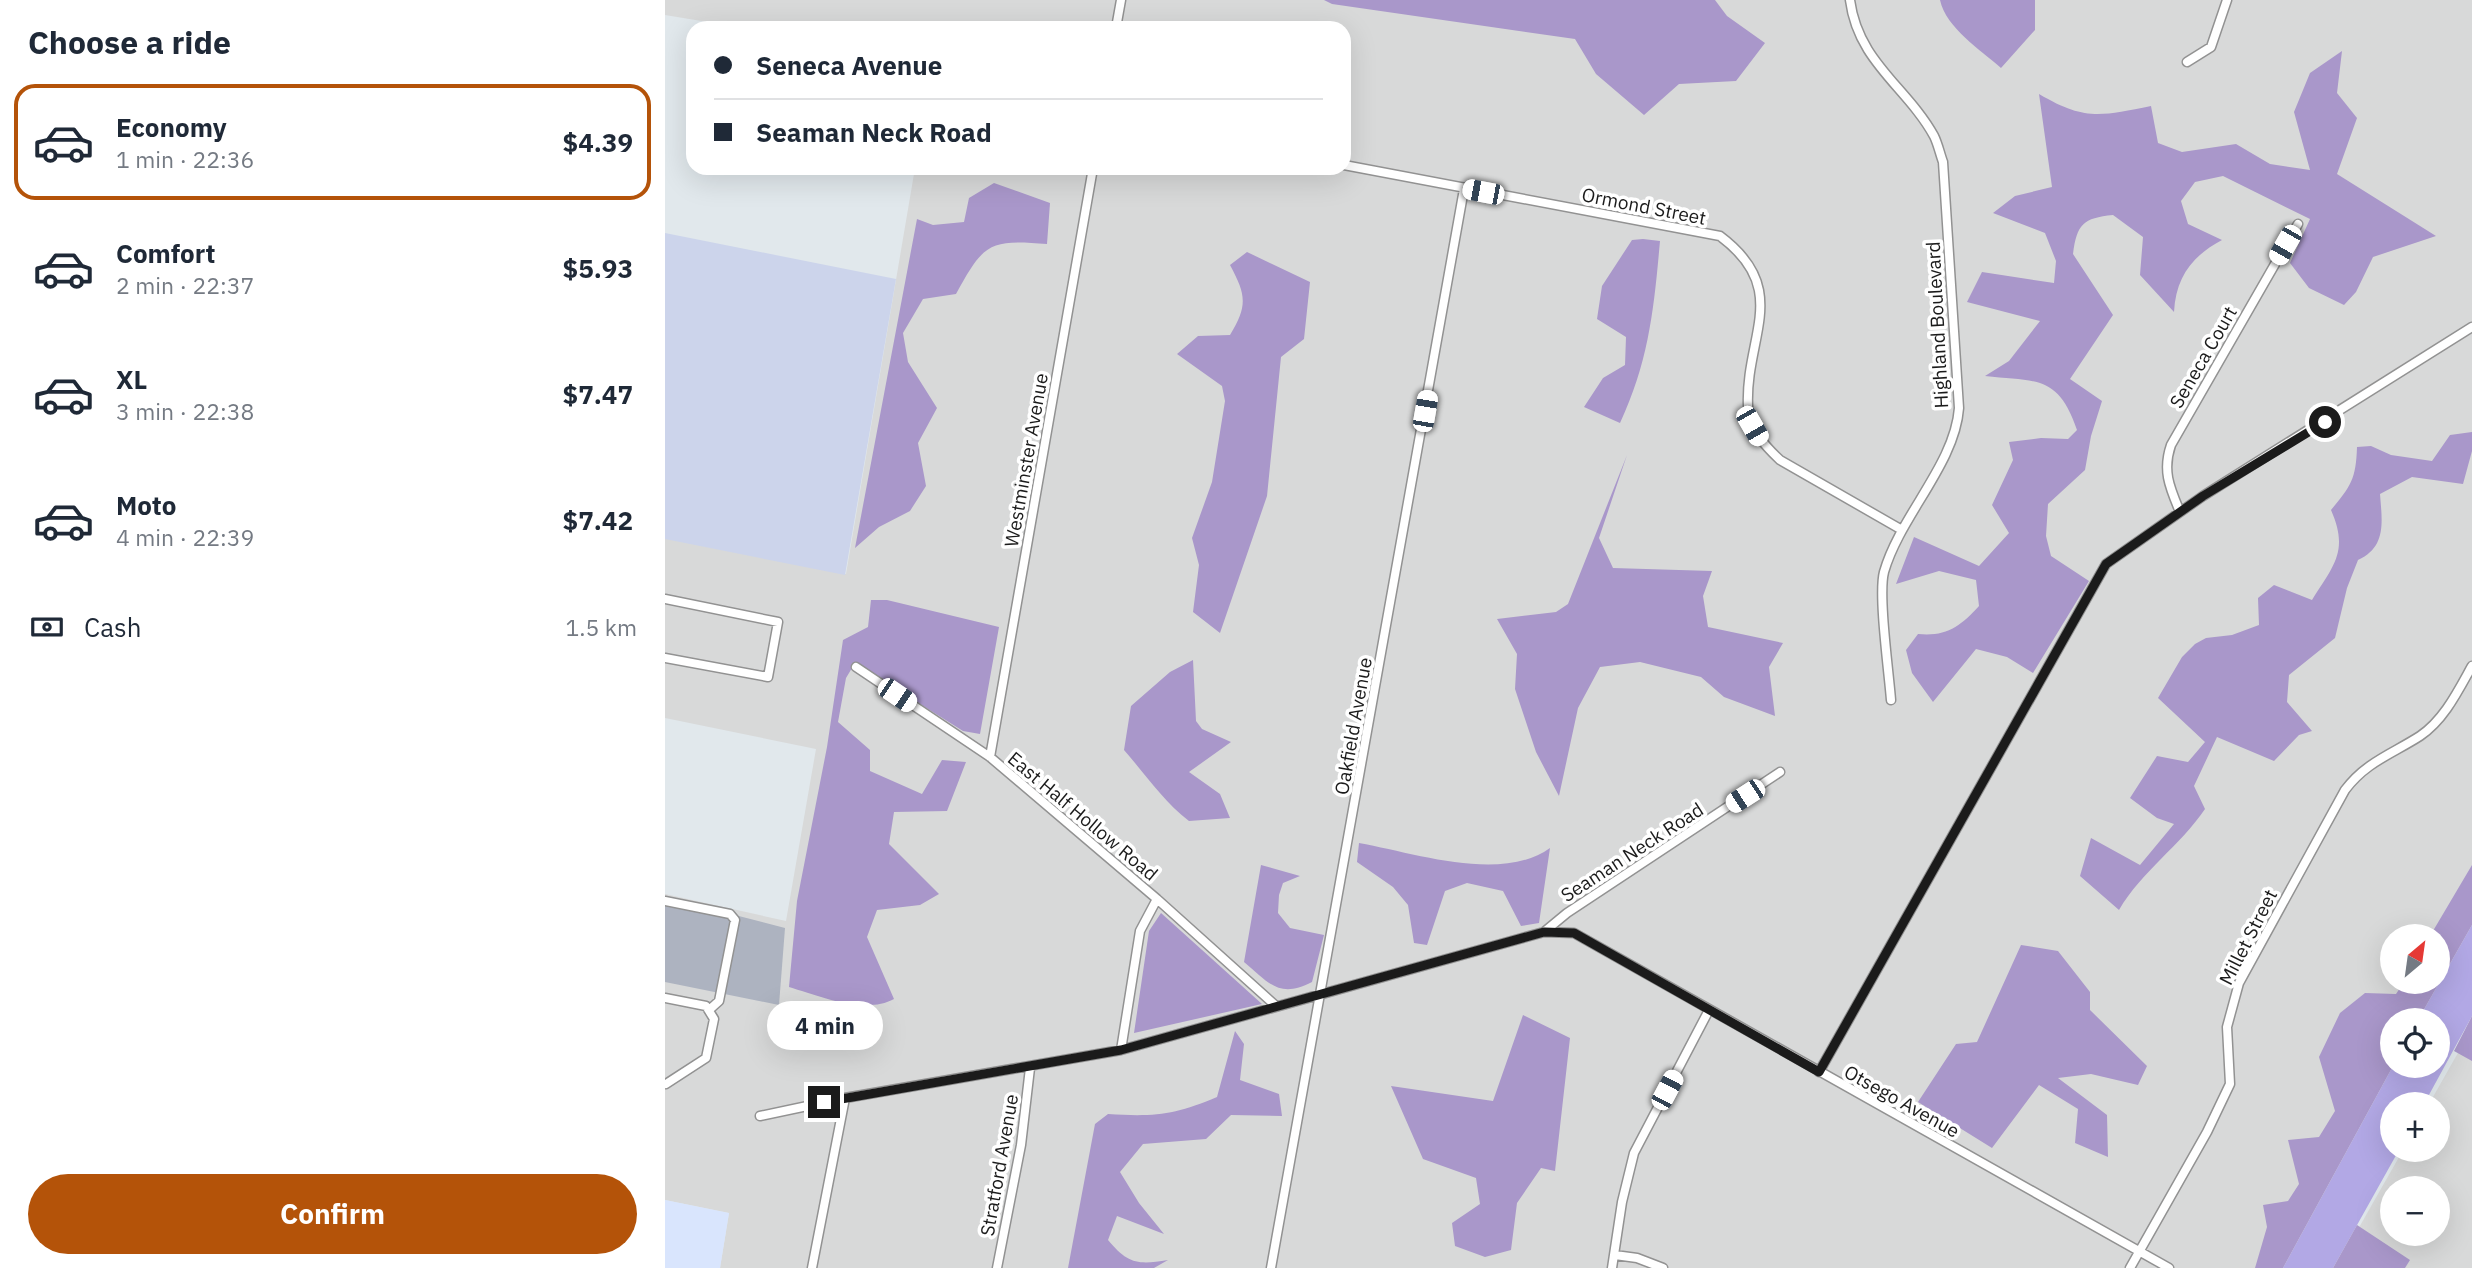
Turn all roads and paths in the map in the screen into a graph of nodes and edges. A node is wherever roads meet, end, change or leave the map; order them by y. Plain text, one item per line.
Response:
1 (1121, 0) edge
2 (1850, 0) edge
3 (2227, 0) edge
4 (1117, 21) edge
5 (2187, 62) dead end
6 (1351, 166) edge
7 (1092, 175) edge
8 (1464, 189) junction
9 (2298, 224) dead end
10 (2472, 327) edge
11 (2180, 512) junction
12 (1902, 530) junction
13 (665, 599) edge
14 (665, 658) edge
15 (2472, 666) edge
16 (856, 667) dead end
17 (1891, 700) dead end
18 (990, 757) junction
19 (1780, 772) dead end
20 (1157, 899) junction
21 (665, 901) edge
22 (1544, 932) junction
23 (1322, 995) junction
24 (665, 998) edge
25 (1276, 1006) junction
26 (709, 1010) junction
27 (1709, 1010) junction
28 (1121, 1050) junction
29 (1030, 1068) junction
30 (1819, 1072) junction
31 (665, 1084) edge
32 (665, 1090) edge
33 (845, 1098) junction
34 (760, 1116) dead end
35 (2139, 1251) junction
36 (1615, 1255) junction
37 (812, 1268) edge
38 (997, 1268) edge
39 (1271, 1268) edge
40 (1612, 1268) edge
41 (1663, 1268) edge
42 (2130, 1268) edge
43 (2169, 1268) edge

1 - 4 street
2 - 12 street, Highland Boulevard
3 - 5 street
6 - 8 street, Ormond Street
7 - 18 street, Westminster Avenue
8 - 12 street, Ormond Street
8 - 23 street, Oakfield Avenue
9 - 11 street, Seneca Court
10 - 11 street
11 - 30 street
12 - 17 street, Highland Boulevard
13 - 14 street
15 - 35 street, Millet Street
16 - 18 street, East Half Hollow Road
18 - 20 street, East Half Hollow Road
19 - 22 street, Seaman Neck Road
20 - 25 street, East Half Hollow Road
20 - 28 street
21 - 26 street
22 - 23 street, Seaman Neck Road
22 - 27 street, Otsego Avenue
23 - 25 street, Seaman Neck Road
23 - 39 street, Oakfield Avenue
24 - 26 street
25 - 28 street, Seaman Neck Road
26 - 31 street
27 - 30 street, Otsego Avenue
27 - 36 street
28 - 29 street, Seaman Neck Road
29 - 33 street, Seaman Neck Road
29 - 38 street, Stratford Avenue
30 - 35 street, Otsego Avenue
31 - 32 street
33 - 34 street, Seaman Neck Road
33 - 37 street
35 - 42 street, Millet Street
35 - 43 street, Otsego Avenue
36 - 40 street
36 - 41 street

